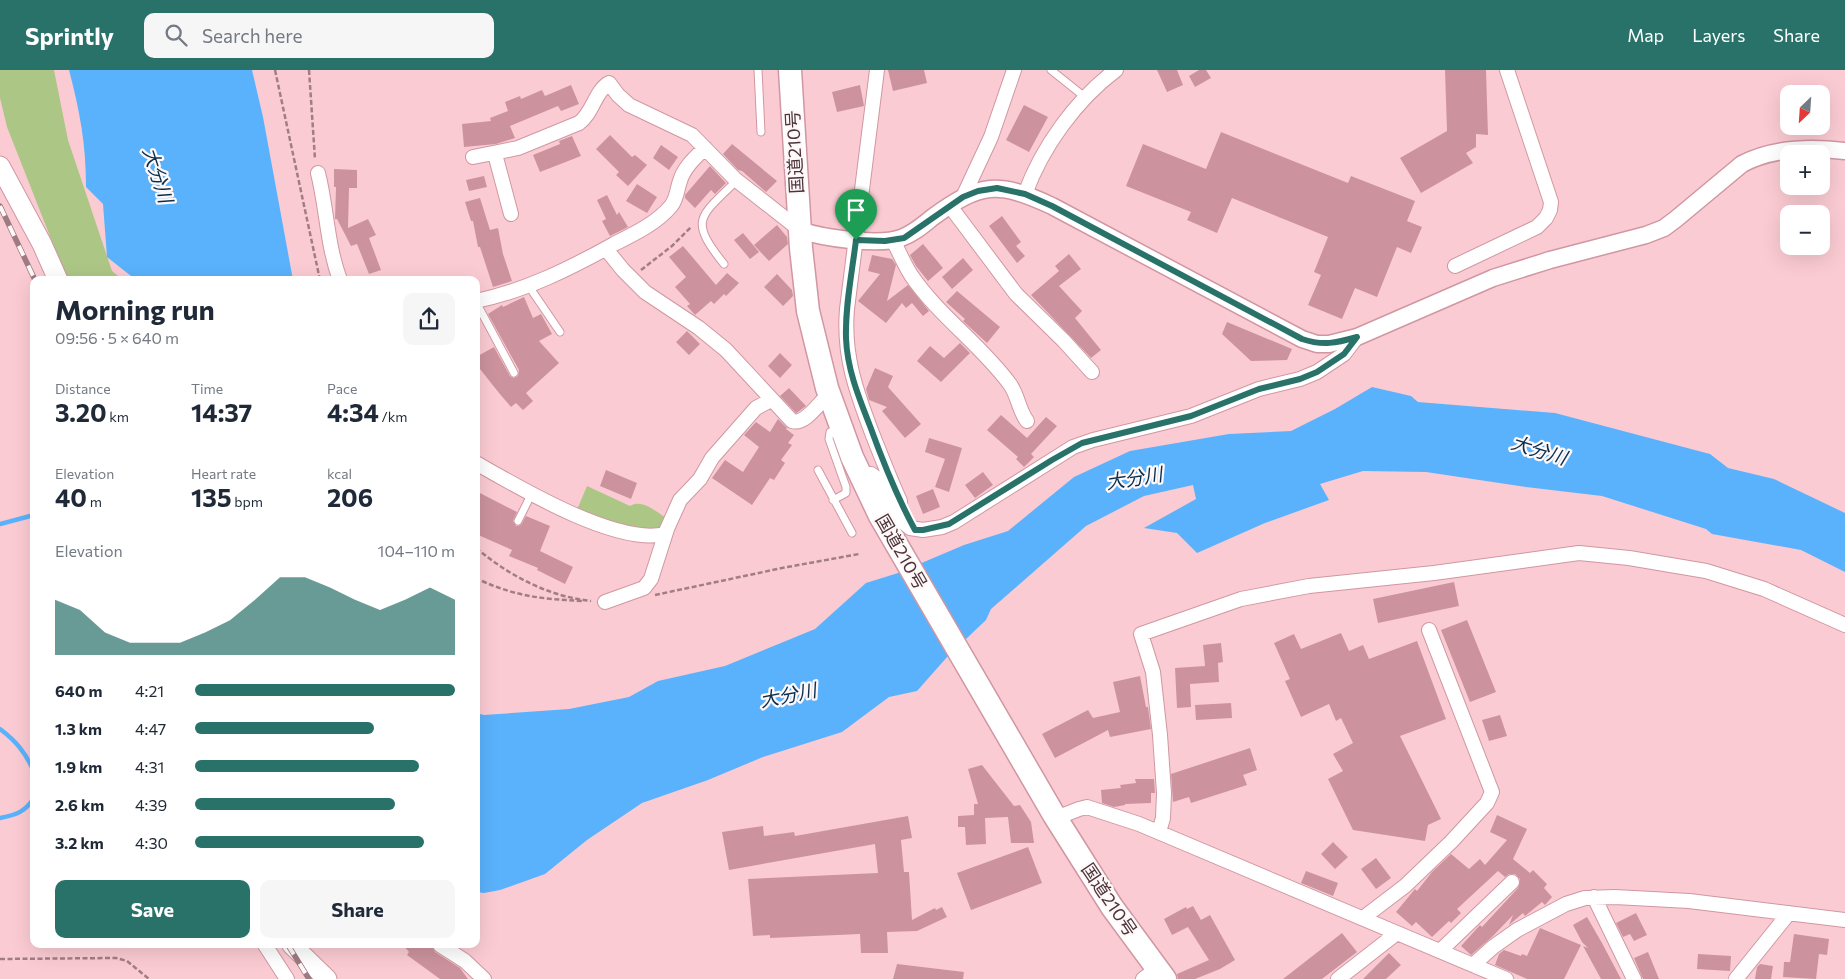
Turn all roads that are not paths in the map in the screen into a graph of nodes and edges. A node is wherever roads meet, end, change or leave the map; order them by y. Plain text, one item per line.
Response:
1 (752, 70) edge
2 (790, 70) edge
3 (877, 70) edge
4 (1014, 70) edge
5 (1051, 70) edge
6 (1116, 70) edge
7 (1507, 70) edge
8 (758, 74) edge
9 (1086, 98) junction
10 (762, 132) dead end
11 (705, 148) junction
12 (1845, 151) edge
13 (495, 154) junction
14 (473, 156) dead end
15 (0, 166) edge
16 (318, 173) road end
17 (736, 180) junction
18 (1025, 194) junction
19 (957, 201) junction
20 (511, 214) dead end
21 (800, 230) junction
22 (856, 240) junction
23 (893, 240) junction
24 (606, 249) junction
25 (724, 264) dead end
26 (1455, 266) dead end
27 (56, 276) edge
28 (339, 276) edge
29 (528, 285) junction
30 (480, 300) edge
31 (480, 309) edge
32 (560, 332) dead end
33 (1357, 337) junction
34 (1092, 372) dead end
35 (514, 373) dead end
36 (830, 395) junction
37 (771, 400) junction
38 (1027, 421) dead end
39 (841, 428) junction
40 (480, 465) edge
41 (818, 470) dead end
42 (860, 476) junction
43 (531, 495) junction
44 (833, 500) junction
45 (518, 521) dead end
46 (915, 530) junction
47 (852, 533) dead end
48 (665, 534) junction
49 (605, 602) road end
50 (1845, 625) edge
51 (1429, 630) dead end
52 (1056, 818) junction
53 (1159, 832) junction
54 (1512, 882) dead end
55 (1594, 897) junction
56 (1789, 914) junction
57 (1363, 918) junction
58 (1845, 920) edge
59 (1397, 932) junction
60 (266, 948) edge
61 (295, 948) edge
62 (444, 948) edge
63 (1440, 951) junction
64 (1473, 965) junction
65 (1155, 976) edge
66 (287, 979) edge
67 (326, 979) edge
68 (484, 979) edge
69 (1338, 979) edge
70 (1506, 979) edge
71 (1634, 979) edge
72 (1736, 979) edge

1 - 8 lane
2 - 21 highway, 国道210号
3 - 22 street
4 - 19 street
5 - 9 lane
6 - 9 street
7 - 26 street
8 - 10 lane
9 - 18 street
11 - 13 street
11 - 17 street
11 - 24 street
12 - 33 street
13 - 14 street
13 - 20 street
15 - 27 main road
16 - 28 street
17 - 21 street
17 - 25 lane
18 - 19 street
18 - 33 street
19 - 23 street
19 - 34 street
21 - 22 street
21 - 36 highway, 国道210号
22 - 23 street
22 - 46 street
23 - 38 street
24 - 29 street
24 - 37 street
29 - 30 street
29 - 32 lane
31 - 35 lane
33 - 46 street
36 - 37 street
36 - 39 highway, 国道210号
37 - 48 street
39 - 42 highway, 国道210号
39 - 44 lane
40 - 43 street
41 - 44 lane
42 - 46 street
42 - 52 highway, 国道210号
43 - 45 lane
43 - 48 street
44 - 47 lane
48 - 49 street
50 - 53 street
51 - 57 street
52 - 53 street
52 - 65 highway, 国道210号
53 - 57 street
54 - 63 street
55 - 56 street
55 - 64 street
55 - 71 street
56 - 58 street
56 - 72 street
57 - 59 street
59 - 63 street
59 - 69 street
60 - 66 street
61 - 67 main road
62 - 68 street
63 - 64 street
64 - 70 street

